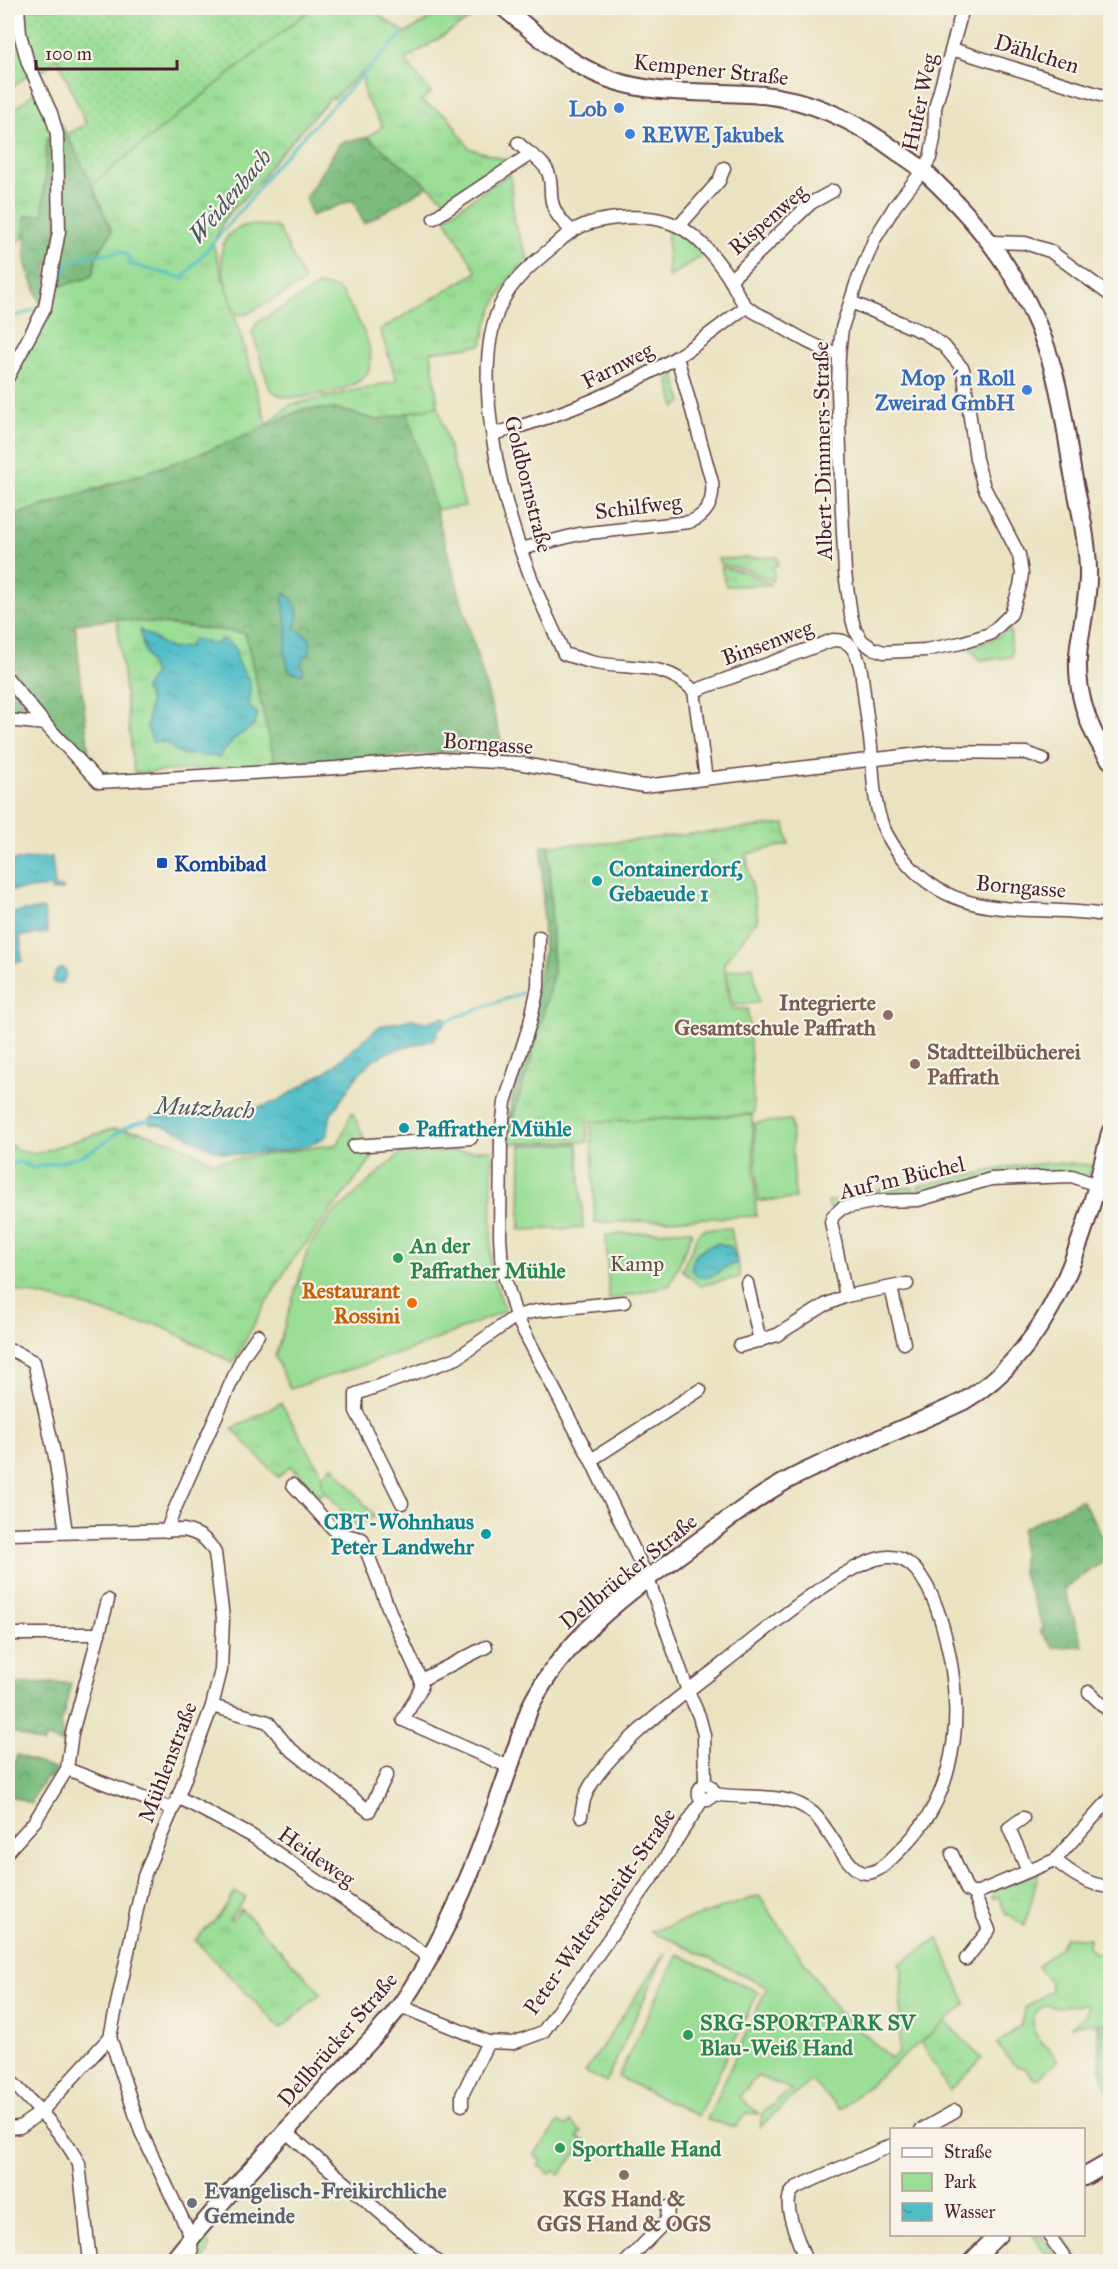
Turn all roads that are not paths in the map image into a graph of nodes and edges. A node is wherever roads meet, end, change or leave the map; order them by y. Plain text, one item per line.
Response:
1 (18, 8) edge
2 (504, 8) edge
3 (963, 8) edge
4 (952, 49) junction
5 (1110, 98) edge
6 (518, 143) dead end
7 (530, 154) junction
8 (724, 168) dead end
9 (923, 170) junction
10 (833, 191) dead end
11 (434, 218) dead end
12 (679, 226) junction
13 (572, 231) junction
14 (992, 242) junction
15 (730, 280) junction
16 (1110, 295) edge
17 (851, 302) junction
18 (746, 306) junction
19 (838, 354) junction
20 (677, 357) junction
21 (8, 377) edge
22 (493, 434) junction
23 (521, 549) junction
24 (857, 645) junction
25 (8, 679) edge
26 (694, 691) junction
27 (8, 720) edge
28 (45, 724) junction
29 (1043, 759) dead end
30 (871, 760) junction
31 (1110, 760) edge
32 (706, 779) junction
33 (1110, 916) edge
34 (539, 938) dead end
35 (1110, 1133) edge
36 (471, 1138) dead end
37 (354, 1146) dead end
38 (1104, 1187) edge
39 (747, 1283) dead end
40 (907, 1284) dead end
41 (891, 1288) junction
42 (846, 1296) junction
43 (624, 1302) dead end
44 (516, 1316) junction
45 (258, 1335) dead end
46 (760, 1341) junction
47 (904, 1343) dead end
48 (740, 1346) dead end
49 (8, 1350) edge
50 (700, 1390) dead end
51 (591, 1460) junction
52 (293, 1485) dead end
53 (402, 1503) dead end
54 (167, 1531) junction
55 (66, 1532) junction
56 (8, 1534) edge
57 (648, 1579) junction
58 (108, 1600) dead end
59 (8, 1634) edge
60 (99, 1634) junction
61 (486, 1647) dead end
62 (421, 1680) junction
63 (688, 1691) junction
64 (1089, 1692) dead end
65 (212, 1706) junction
66 (1110, 1712) edge
67 (509, 1767) junction
68 (67, 1769) junction
69 (387, 1774) dead end
70 (178, 1797) junction
71 (708, 1797) junction
72 (1110, 1799) edge
73 (172, 1809) junction
74 (580, 1816) dead end
75 (1023, 1818) dead end
76 (8, 1851) edge
77 (952, 1854) dead end
78 (1055, 1860) junction
79 (1028, 1871) junction
80 (1110, 1887) edge
81 (974, 1894) junction
82 (429, 1957) junction
83 (966, 1959) dead end
84 (400, 2006) junction
85 (110, 2037) junction
86 (488, 2042) junction
87 (8, 2078) edge
88 (462, 2105) dead end
89 (955, 2111) dead end
90 (40, 2112) junction
91 (946, 2124) edge
92 (8, 2128) edge
93 (929, 2128) edge
94 (286, 2132) junction
95 (890, 2145) edge
96 (1110, 2162) edge
97 (1085, 2176) edge
98 (668, 2207) dead end
99 (998, 2236) edge
100 (1049, 2236) edge
101 (191, 2237) junction
102 (90, 2262) edge
103 (172, 2262) edge
104 (192, 2262) edge
105 (438, 2262) edge
106 (626, 2262) edge
107 (806, 2262) edge
108 (971, 2262) edge
109 (1068, 2262) edge

1 - 21 street
2 - 9 main road, Kempener Straße
3 - 4 street, Hufer Weg
4 - 5 street, Dählchen
4 - 9 street, Hufer Weg
6 - 7 street
7 - 11 street
7 - 13 street
8 - 12 street
9 - 14 main road, Kempener Straße
9 - 17 street, Albert-Dimmers-Straße
10 - 15 street, Rispenweg
12 - 13 street, Goldbornstraße
12 - 15 street, Goldbornstraße
13 - 22 street, Goldbornstraße
14 - 16 street
14 - 31 main road, Kempener Straße
15 - 18 street, Goldbornstraße
17 - 19 street, Albert-Dimmers-Straße
17 - 24 street, Binsenweg
18 - 19 street, Goldbornstraße
18 - 20 street, Farnweg
19 - 24 street, Albert-Dimmers-Straße
20 - 22 street, Farnweg
20 - 23 street, Schilfweg
22 - 23 street, Goldbornstraße
23 - 26 street, Goldbornstraße
24 - 26 street, Binsenweg
24 - 30 street, Albert-Dimmers-Straße
25 - 28 street
26 - 32 street
27 - 28 street
28 - 32 street, Borngasse
29 - 30 street, Borngasse
30 - 32 street, Borngasse
30 - 33 street, Borngasse
34 - 44 street, Peter-Walterscheidt-Straße
35 - 38 main road, Dellbrücker Straße
36 - 37 street
38 - 42 street, Auf'm Büchel
38 - 57 main road, Dellbrücker Straße
39 - 46 street
40 - 41 street
41 - 42 street
41 - 47 street
42 - 46 street
43 - 44 street
44 - 51 street, Peter-Walterscheidt-Straße
44 - 53 street
45 - 54 street
46 - 48 street
49 - 55 street
50 - 51 street
51 - 57 street, Peter-Walterscheidt-Straße
52 - 62 street
54 - 55 street, Mühlenstraße
54 - 65 street, Mühlenstraße
55 - 56 street, Mühlenstraße
57 - 63 street, Peter-Walterscheidt-Straße
57 - 67 main road, Dellbrücker Straße
58 - 60 street
59 - 60 street
60 - 68 street
61 - 62 street
62 - 67 street
63 - 71 street, Peter-Walterscheidt-Straße
63 - 71 street
63 - 74 street
64 - 66 street
65 - 69 street
65 - 70 street, Mühlenstraße
67 - 82 main road, Dellbrücker Straße
68 - 73 street
68 - 76 street
70 - 73 street, Mühlenstraße
70 - 82 street, Heideweg
71 - 86 street, Peter-Walterscheidt-Straße
72 - 78 street
73 - 85 street, Mühlenstraße
75 - 79 street
77 - 81 street
78 - 79 street
78 - 80 street
79 - 81 street
81 - 83 street
82 - 84 main road, Dellbrücker Straße
84 - 86 street, Peter-Walterscheidt-Straße
84 - 94 main road, Dellbrücker Straße
85 - 90 street
85 - 101 street, Mühlenstraße
86 - 88 street
87 - 90 street
89 - 91 street
90 - 92 street
90 - 102 street
91 - 93 street
94 - 101 main road, Dellbrücker Straße
94 - 105 street
95 - 107 street
96 - 97 main road
98 - 106 street
99 - 108 main road
100 - 109 street
101 - 103 main road, Dellbrücker Straße
101 - 104 street

